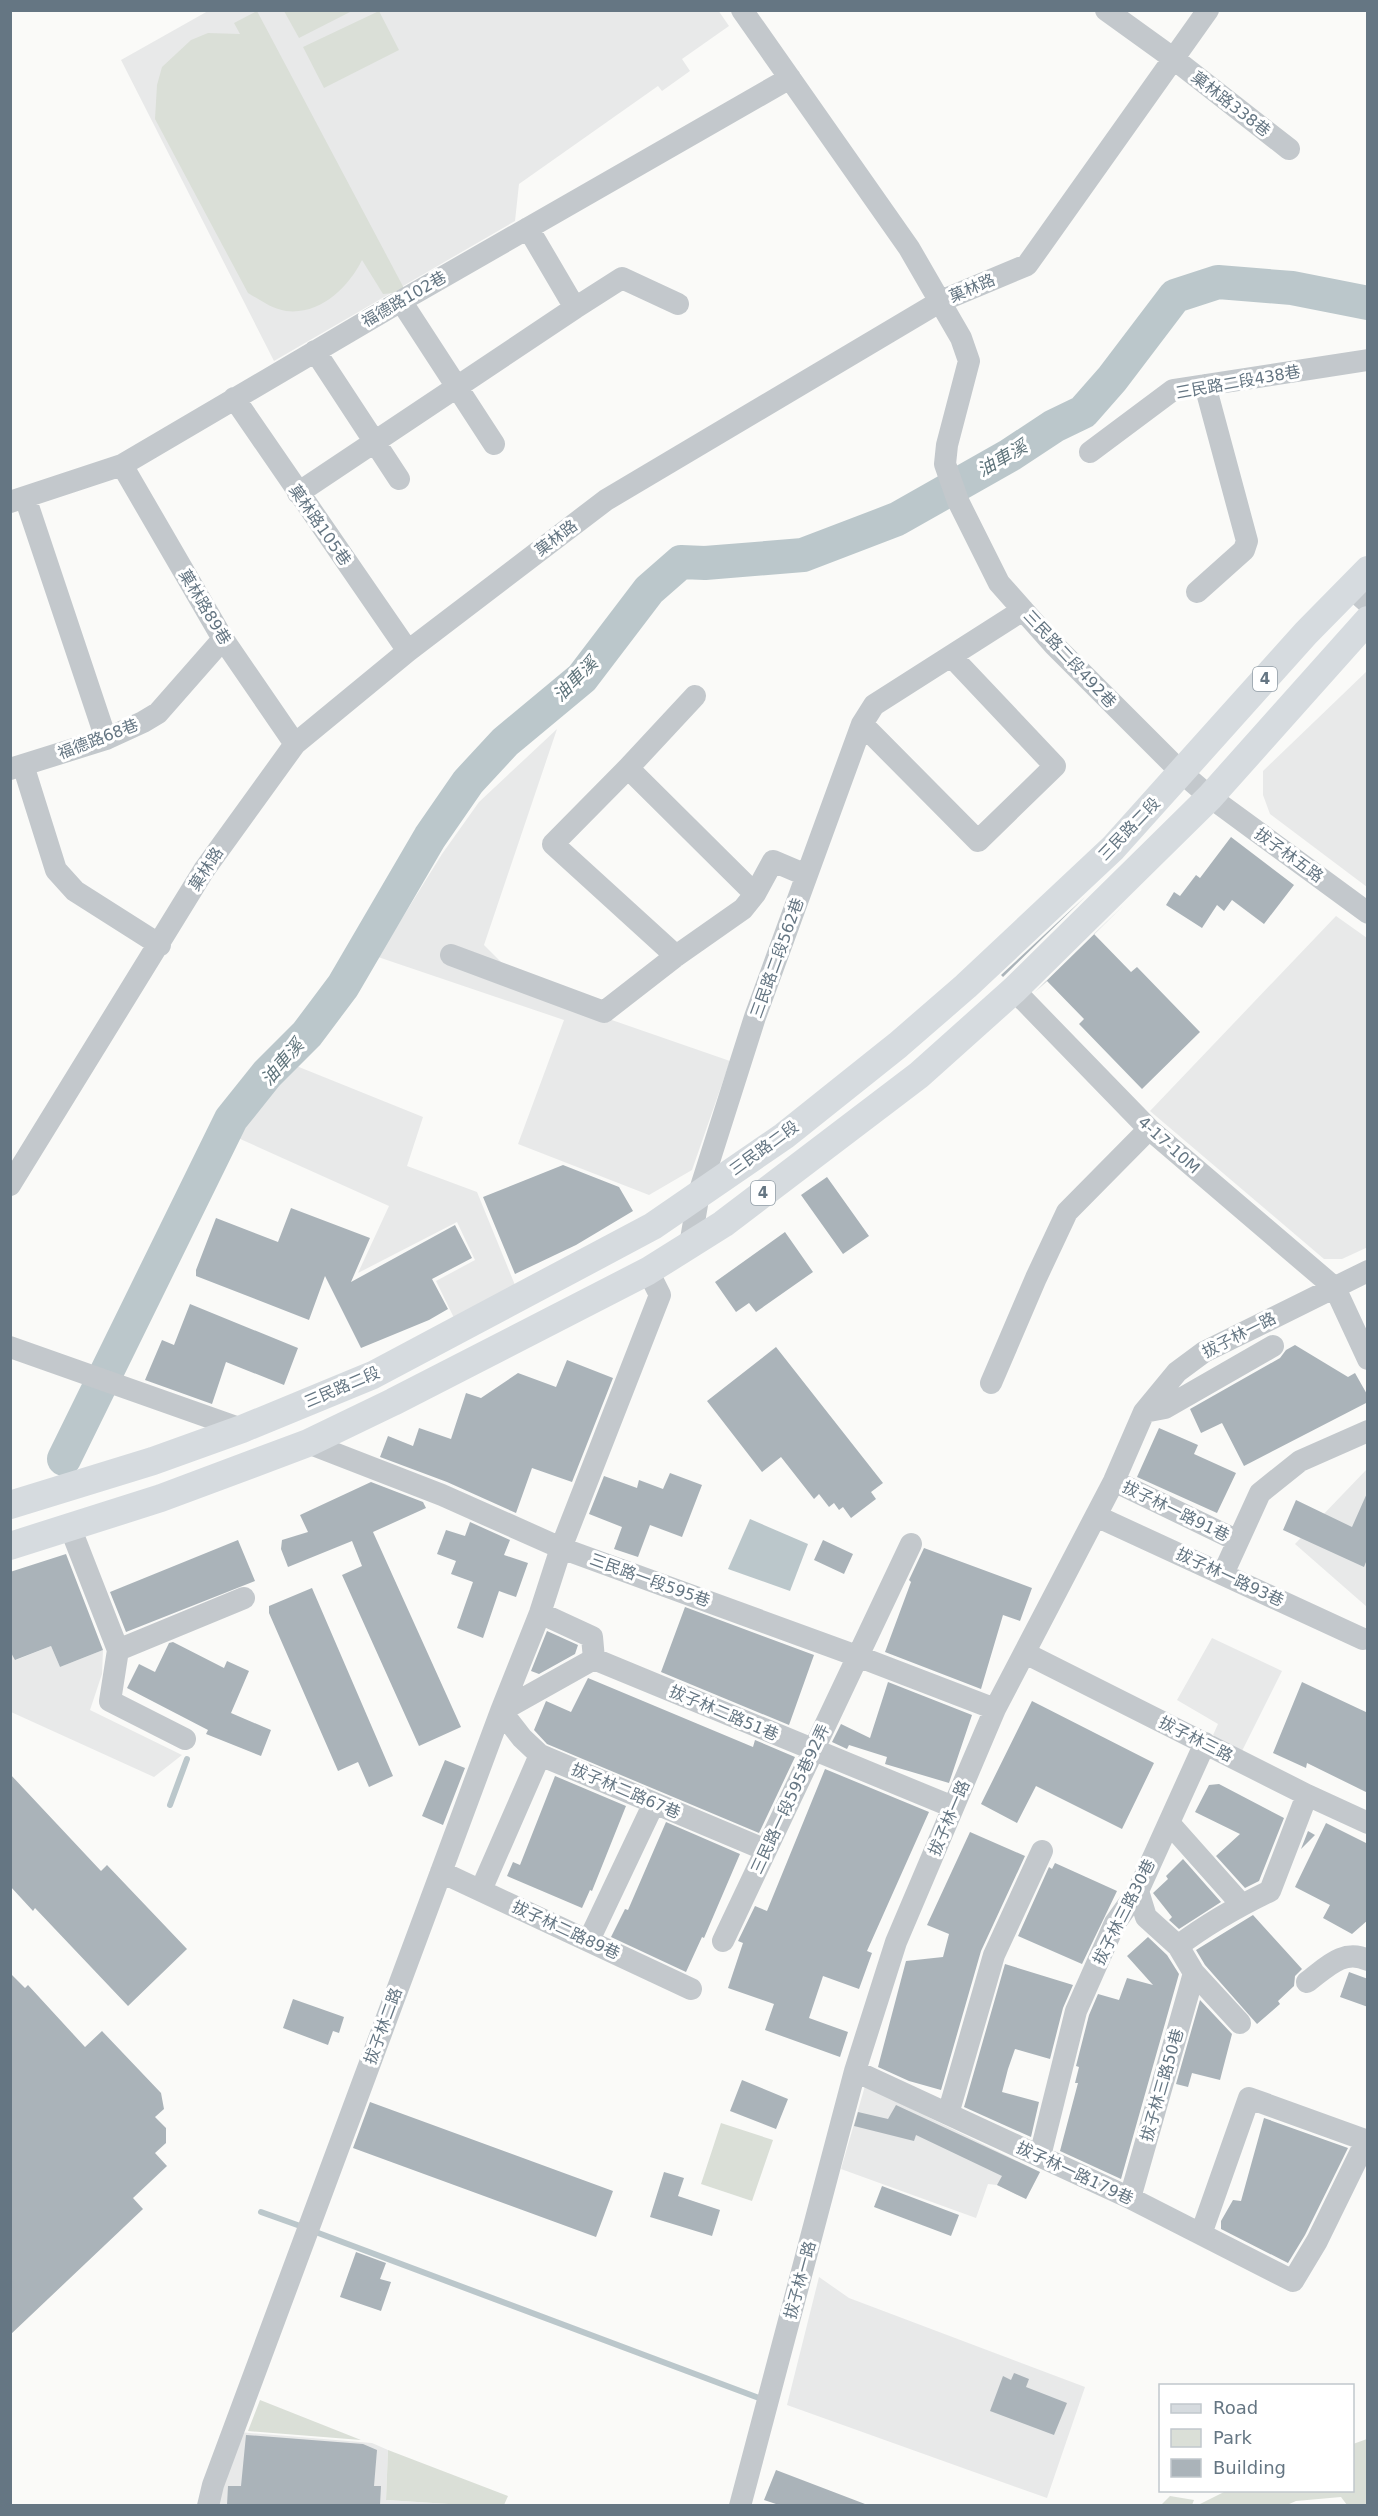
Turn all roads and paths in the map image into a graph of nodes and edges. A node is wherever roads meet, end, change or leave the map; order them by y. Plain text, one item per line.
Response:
1 (742, 10) edge
2 (1106, 10) edge
3 (1208, 10) edge
4 (1174, 58) junction
5 (790, 78) junction
6 (1289, 149) dead end
7 (528, 228) junction
8 (400, 301) junction
9 (941, 301) junction
10 (678, 304) dead end
11 (575, 308) junction
12 (315, 351) junction
13 (1368, 360) edge
14 (1205, 386) junction
15 (456, 387) junction
16 (234, 398) junction
17 (374, 441) junction
18 (494, 444) dead end
19 (1090, 452) dead end
20 (122, 465) junction
21 (399, 479) dead end
22 (298, 494) junction
23 (18, 500) edge
24 (1362, 587) edge
25 (1197, 592) dead end
26 (1023, 610) junction
27 (1368, 620) edge
28 (223, 639) junction
29 (408, 651) junction
30 (951, 656) junction
31 (695, 696) dead end
32 (862, 724) junction
33 (106, 739) junction
34 (295, 744) junction
35 (17, 767) edge
36 (628, 768) junction
37 (1182, 773) junction
38 (1210, 796) junction
39 (806, 875) junction
40 (755, 894) junction
41 (1368, 913) edge
42 (160, 945) junction
43 (451, 955) dead end
44 (676, 956) junction
45 (1014, 990) junction
46 (1149, 1129) junction
47 (10, 1185) edge
48 (699, 1194) junction
49 (690, 1245) junction
50 (648, 1271) junction
51 (1368, 1271) edge
52 (1335, 1288) junction
53 (1274, 1346) dead end
54 (10, 1347) edge
55 (1368, 1359) edge
56 (991, 1383) dead end
57 (1144, 1412) junction
58 (242, 1429) junction
59 (1368, 1431) edge
60 (308, 1443) junction
61 (1114, 1481) junction
62 (10, 1505) edge
63 (1096, 1516) junction
64 (70, 1527) junction
65 (1238, 1541) junction
66 (911, 1544) dead end
67 (10, 1546) edge
68 (561, 1548) junction
69 (1223, 1574) junction
70 (244, 1598) dead end
71 (540, 1613) junction
72 (1366, 1637) edge
73 (118, 1650) junction
74 (1025, 1653) junction
75 (857, 1656) junction
76 (594, 1659) junction
77 (995, 1709) junction
78 (501, 1711) junction
79 (185, 1739) dead end
80 (1205, 1743) junction
81 (813, 1750) junction
82 (540, 1755) junction
83 (1306, 1795) junction
84 (654, 1803) junction
85 (954, 1807) junction
86 (1169, 1823) junction
87 (1368, 1823) edge
88 (766, 1850) junction
89 (1042, 1851) dead end
90 (441, 1872) junction
91 (481, 1890) junction
92 (1138, 1891) junction
93 (1242, 1905) junction
94 (589, 1940) junction
95 (723, 1941) dead end
96 (1178, 1946) junction
97 (1368, 1960) edge
98 (1194, 1973) junction
99 (1307, 1982) dead end
100 (691, 1989) dead end
101 (1240, 2023) dead end
102 (855, 2071) junction
103 (948, 2114) junction
104 (1367, 2141) edge
105 (1040, 2156) junction
106 (1130, 2198) junction
107 (1202, 2234) junction
108 (208, 2505) edge
109 (740, 2505) edge

1 - 5 street
2 - 4 street, 菓林路338巷
3 - 4 street, 菓林路
4 - 6 street, 菓林路338巷
4 - 9 street, 菓林路
5 - 7 street, 福德路102巷
5 - 9 street
7 - 8 street, 福德路102巷
7 - 11 street
8 - 12 street, 福德路102巷
8 - 15 street
9 - 26 street, 三民路二段492巷
9 - 29 street, 菓林路
10 - 11 street
11 - 15 street
12 - 16 street, 福德路102巷
12 - 17 street
13 - 14 street, 三民路二段438巷
14 - 19 street, 三民路二段438巷
14 - 25 street
15 - 17 street
15 - 18 street
16 - 20 street, 福德路102巷
16 - 22 street, 菓林路105巷
17 - 21 street
17 - 22 street
20 - 23 street, 福德路102巷
20 - 28 street, 菓林路89巷
22 - 29 street, 菓林路105巷
23 - 33 street
24 - 37 main road, 三民路二段 / 4
26 - 30 street, 三民路二段562巷
26 - 37 street, 三民路二段492巷
27 - 38 main road, 三民路二段 / 4
28 - 33 street, 福德路68巷
28 - 34 street, 菓林路89巷
29 - 34 street, 菓林路
30 - 32 street, 三民路二段562巷
30 - 32 street
31 - 36 street
32 - 39 street, 三民路二段562巷
33 - 35 street, 福德路68巷
34 - 42 street, 菓林路
35 - 42 street
36 - 40 street
36 - 44 street
37 - 38 street, 三民路二段492巷
37 - 48 main road, 三民路二段 / 4
38 - 41 street, 拔子林五路
38 - 45 main road, 三民路二段 / 4
39 - 40 street
39 - 48 street, 三民路二段562巷
40 - 44 street
42 - 47 street, 菓林路
43 - 44 street
45 - 46 street, 4-17-10M
45 - 49 main road, 三民路二段 / 4
46 - 52 street, 4-17-10M
46 - 56 street
48 - 49 street, 三民路二段562巷
48 - 58 main road, 三民路二段 / 4
49 - 50 main road, 三民路二段 / 4
50 - 60 main road, 三民路二段 / 4
50 - 68 street, 拔子林二路
51 - 52 street, 拔子林一路
52 - 55 street
52 - 57 street, 拔子林一路
53 - 57 street
54 - 58 street
57 - 61 street, 拔子林一路
58 - 62 main road, 三民路二段 / 4
59 - 65 street, 拔子林一路91巷
60 - 64 main road, 三民路二段 / 4
60 - 68 street, 三民路一段595巷
61 - 63 street, 拔子林一路
61 - 65 street, 拔子林一路91巷
63 - 69 street, 拔子林一路93巷
63 - 74 street, 拔子林一路
64 - 67 main road, 三民路二段 / 4
64 - 73 street
65 - 69 street, 拔子林一路91巷
66 - 75 street, 三民路一段595巷92弄
68 - 71 street, 拔子林二路
68 - 75 street, 三民路一段595巷
69 - 72 street, 拔子林一路93巷
70 - 73 street
71 - 76 street
71 - 78 street, 拔子林二路
73 - 79 street
74 - 77 street, 拔子林一路
74 - 80 street, 拔子林三路
75 - 77 street, 三民路一段595巷
75 - 81 street, 三民路一段595巷92弄
76 - 78 street
76 - 81 street, 拔子林二路51巷
77 - 85 street, 拔子林一路
78 - 82 street, 拔子林二路67巷
78 - 90 street, 拔子林二路
80 - 83 street, 拔子林三路
80 - 86 street, 拔子林三路30巷
81 - 85 street, 拔子林二路51巷
81 - 88 street, 三民路一段595巷92弄
82 - 84 street, 拔子林二路67巷
82 - 91 street
83 - 87 street, 拔子林三路
83 - 93 street
84 - 88 street, 拔子林二路67巷
84 - 94 street
85 - 102 street, 拔子林一路
86 - 92 street, 拔子林三路30巷
86 - 93 street
88 - 95 street, 三民路一段595巷92弄
89 - 103 street
90 - 91 street, 拔子林二路89巷
90 - 108 street, 拔子林二路
91 - 94 street, 拔子林二路89巷
92 - 96 street
92 - 105 street, 拔子林三路30巷
93 - 96 street
94 - 100 street, 拔子林二路89巷
96 - 98 street
97 - 99 street
98 - 101 street
98 - 106 street, 拔子林三路50巷
102 - 103 street, 拔子林一路179巷
102 - 109 street, 拔子林一路
103 - 105 street, 拔子林一路179巷
104 - 107 street, 拔子林一路179巷
104 - 107 street
105 - 106 street, 拔子林一路179巷
106 - 107 street, 拔子林一路179巷

